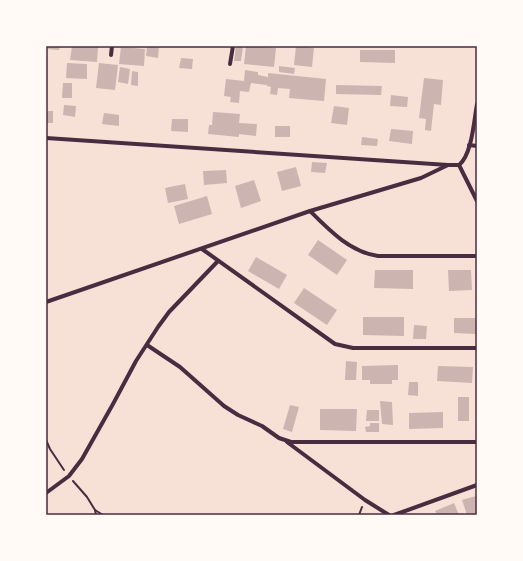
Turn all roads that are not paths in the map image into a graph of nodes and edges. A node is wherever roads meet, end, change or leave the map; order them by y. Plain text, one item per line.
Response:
1 (112, 46) edge
2 (233, 46) edge
3 (110, 55) dead end
4 (230, 64) dead end
5 (477, 104) edge
6 (46, 138) edge
7 (469, 145) junction
8 (477, 146) edge
9 (448, 165) junction
10 (459, 165) junction
11 (477, 201) edge
12 (310, 211) junction
13 (202, 249) junction
14 (477, 256) edge
15 (218, 260) junction
16 (46, 302) edge
17 (146, 345) junction
18 (477, 348) edge
19 (285, 440) junction
20 (477, 442) edge
21 (477, 485) edge
22 (46, 492) edge
23 (389, 515) edge
24 (394, 515) edge

1 - 3 street
2 - 4 street
5 - 7 street
6 - 9 street
7 - 8 street
7 - 10 street
9 - 10 street
9 - 12 street
10 - 11 street
12 - 13 street
12 - 14 street
13 - 15 street
13 - 16 street
15 - 17 street
15 - 18 street
17 - 19 street
17 - 22 street
19 - 20 street
19 - 23 street
21 - 24 street

